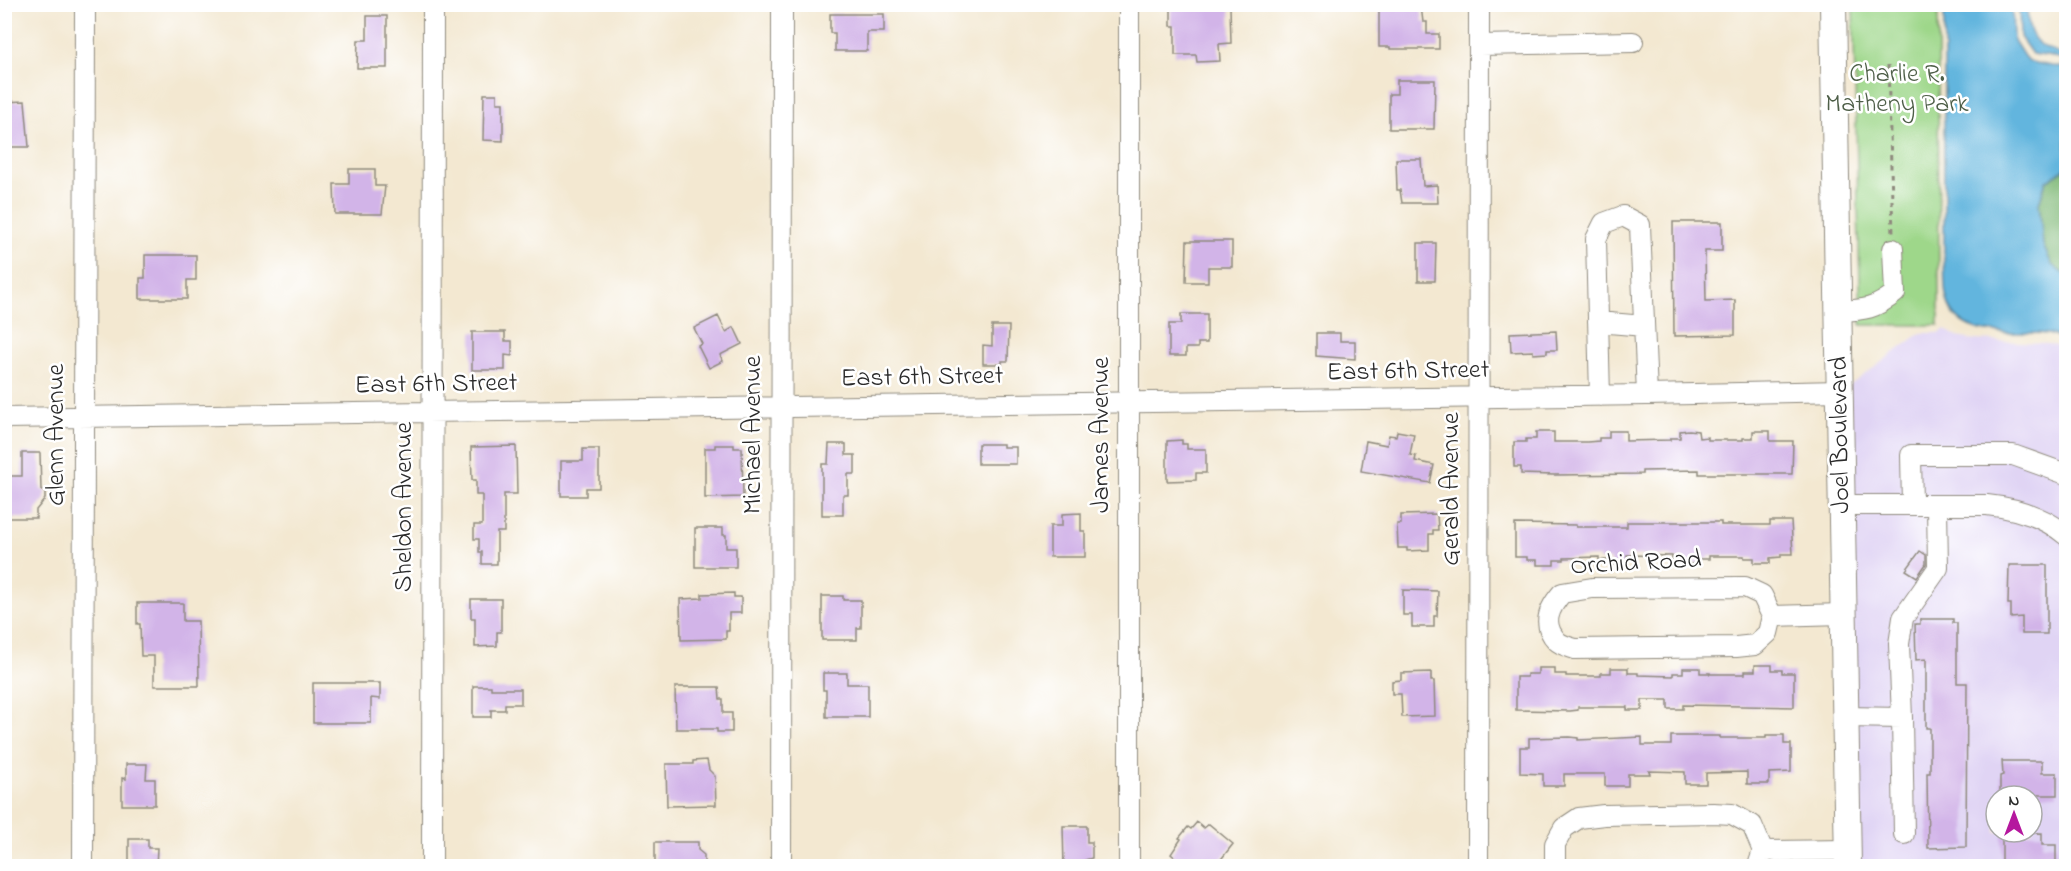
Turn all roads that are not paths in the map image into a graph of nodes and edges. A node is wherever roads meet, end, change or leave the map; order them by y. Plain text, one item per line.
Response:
1 (85, 4) edge
2 (434, 4) edge
3 (782, 4) edge
4 (1129, 4) edge
5 (1479, 4) edge
6 (1833, 4) edge
7 (1633, 42) dead end
8 (1479, 45) junction
9 (1893, 249) road end
10 (1839, 311) junction
11 (1598, 321) junction
12 (1644, 326) junction
13 (1840, 391) junction
14 (1647, 395) junction
15 (1600, 396) junction
16 (1479, 397) junction
17 (1129, 403) junction
18 (781, 406) junction
19 (432, 412) junction
20 (85, 417) junction
21 (4, 418) edge
22 (2067, 474) edge
23 (1842, 505) junction
24 (1912, 505) junction
25 (1937, 505) junction
26 (2064, 527) edge
27 (1844, 614) junction
28 (1772, 616) junction
29 (1845, 717) junction
30 (1902, 718) junction
31 (1904, 834) dead end
32 (1848, 858) edge
33 (1760, 859) edge
34 (83, 867) edge
35 (432, 867) edge
36 (781, 867) edge
37 (1129, 867) edge
38 (1478, 867) edge
39 (1557, 867) edge

1 - 20 street, Glenn Avenue
2 - 19 street, Sheldon Avenue
3 - 18 street, Michael Avenue
4 - 17 street, James Avenue
5 - 8 street, Gerald Avenue
6 - 10 main road, Joel Boulevard
7 - 8 street
8 - 16 street, Gerald Avenue
9 - 10 street
10 - 13 main road, Joel Boulevard
11 - 12 street
11 - 12 street
11 - 15 street
12 - 14 street
13 - 14 street, East 6th Street
13 - 23 main road, Joel Boulevard
14 - 15 street, East 6th Street
15 - 16 street, East 6th Street
16 - 17 street, East 6th Street
16 - 38 street, Gerald Avenue
17 - 18 street, East 6th Street
17 - 37 street, James Avenue
18 - 19 street, East 6th Street
18 - 36 street, Michael Avenue
19 - 20 street, East 6th Street
19 - 35 street, Sheldon Avenue
20 - 21 street, East 6th Street
20 - 34 street, Glenn Avenue
22 - 24 street
23 - 24 street
23 - 27 main road, Joel Boulevard
24 - 25 street
25 - 26 street
25 - 30 street
27 - 28 street
27 - 29 main road, Joel Boulevard
28 - 28 street, Orchid Road
29 - 30 street
29 - 32 main road, Joel Boulevard
30 - 31 street
32 - 33 street
33 - 39 street

